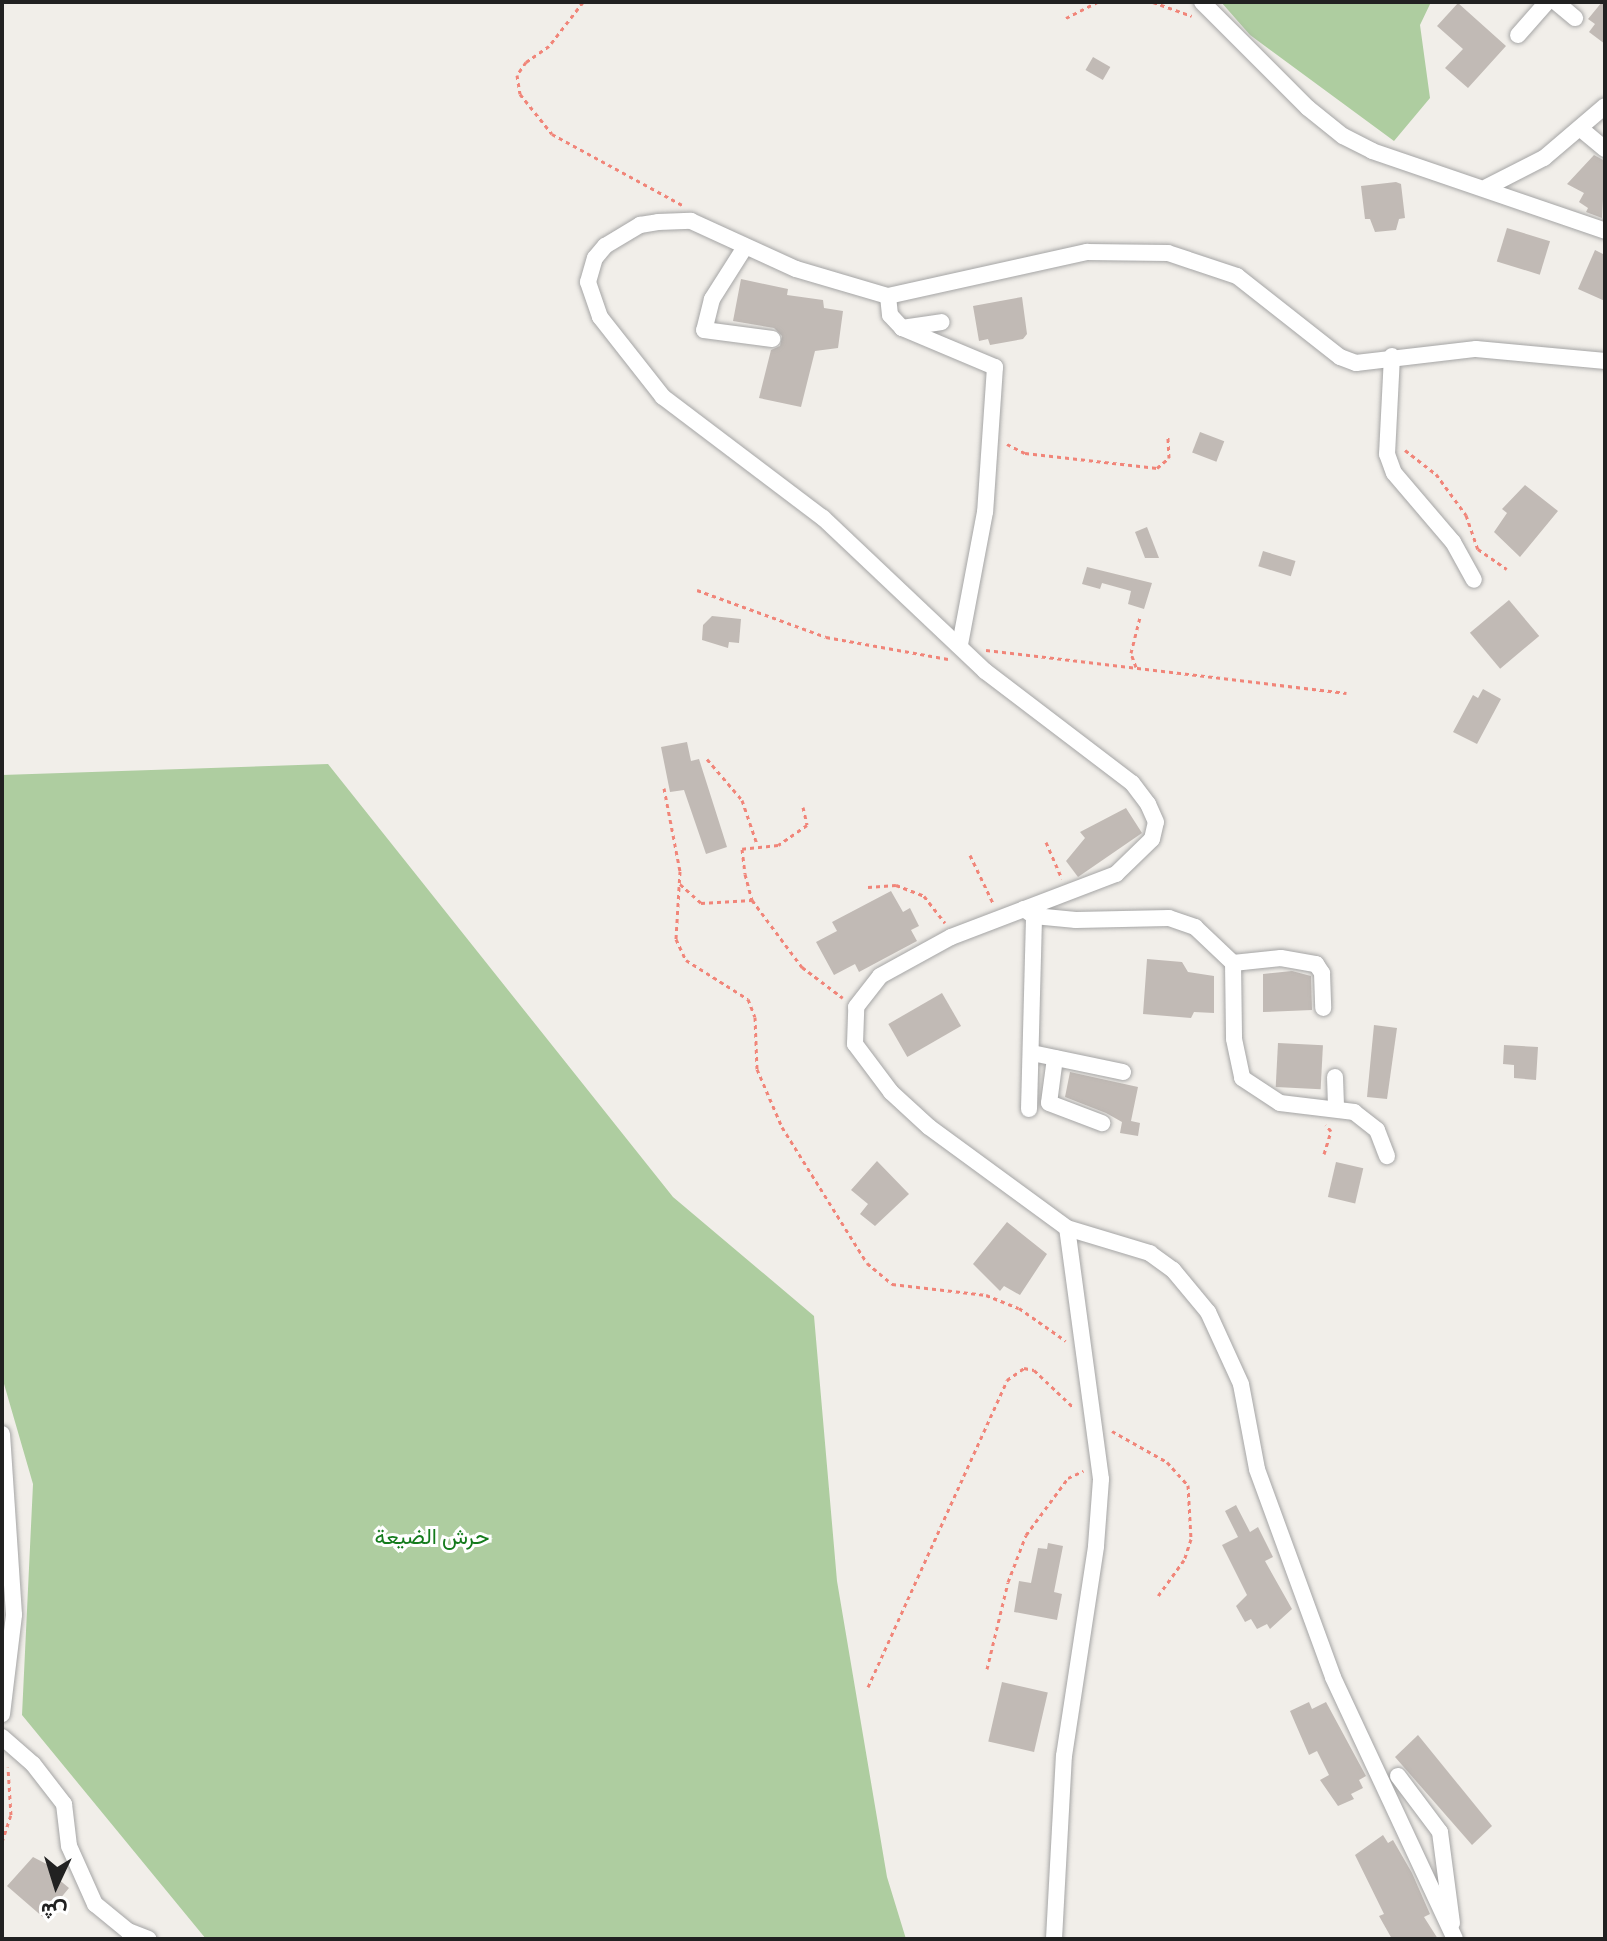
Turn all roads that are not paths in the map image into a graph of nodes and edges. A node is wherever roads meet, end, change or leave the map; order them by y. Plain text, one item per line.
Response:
1 (1202, 2) edge
2 (1547, 2) edge
3 (1556, 2) edge
4 (1575, 18) dead end
5 (1518, 35) dead end
6 (1605, 106) edge
7 (1581, 129) junction
8 (1605, 149) edge
9 (1487, 187) junction
10 (1605, 231) edge
11 (745, 247) junction
12 (888, 296) junction
13 (942, 322) dead end
14 (902, 328) junction
15 (772, 339) dead end
16 (1392, 356) junction
17 (1605, 361) edge
18 (1474, 580) dead end
19 (966, 650) junction
20 (1029, 913) junction
21 (1233, 963) junction
22 (1323, 1008) dead end
23 (1032, 1053) junction
24 (1055, 1058) junction
25 (1123, 1072) dead end
26 (1335, 1077) dead end
27 (1029, 1109) dead end
28 (1336, 1109) junction
29 (1102, 1123) dead end
30 (1387, 1156) dead end
31 (1067, 1228) junction
32 (2, 1434) edge
33 (2, 1714) edge
34 (5, 1740) edge
35 (1398, 1776) dead end
36 (1454, 1936) edge
37 (149, 1939) edge
38 (1054, 1939) edge

1 - 9 street
2 - 5 street
3 - 4 street
6 - 7 street
7 - 8 street
7 - 9 street
9 - 10 street
11 - 12 street
11 - 15 street
11 - 19 street
12 - 14 street
12 - 16 street
13 - 14 street
14 - 19 street
16 - 17 street
16 - 18 street
19 - 20 street
20 - 21 street
20 - 23 street
20 - 31 street
21 - 22 street
21 - 28 street
23 - 24 street
23 - 27 street
24 - 25 street
24 - 29 street
26 - 28 street
28 - 30 street
31 - 36 street
31 - 38 street
32 - 33 street
34 - 37 street
35 - 36 street

